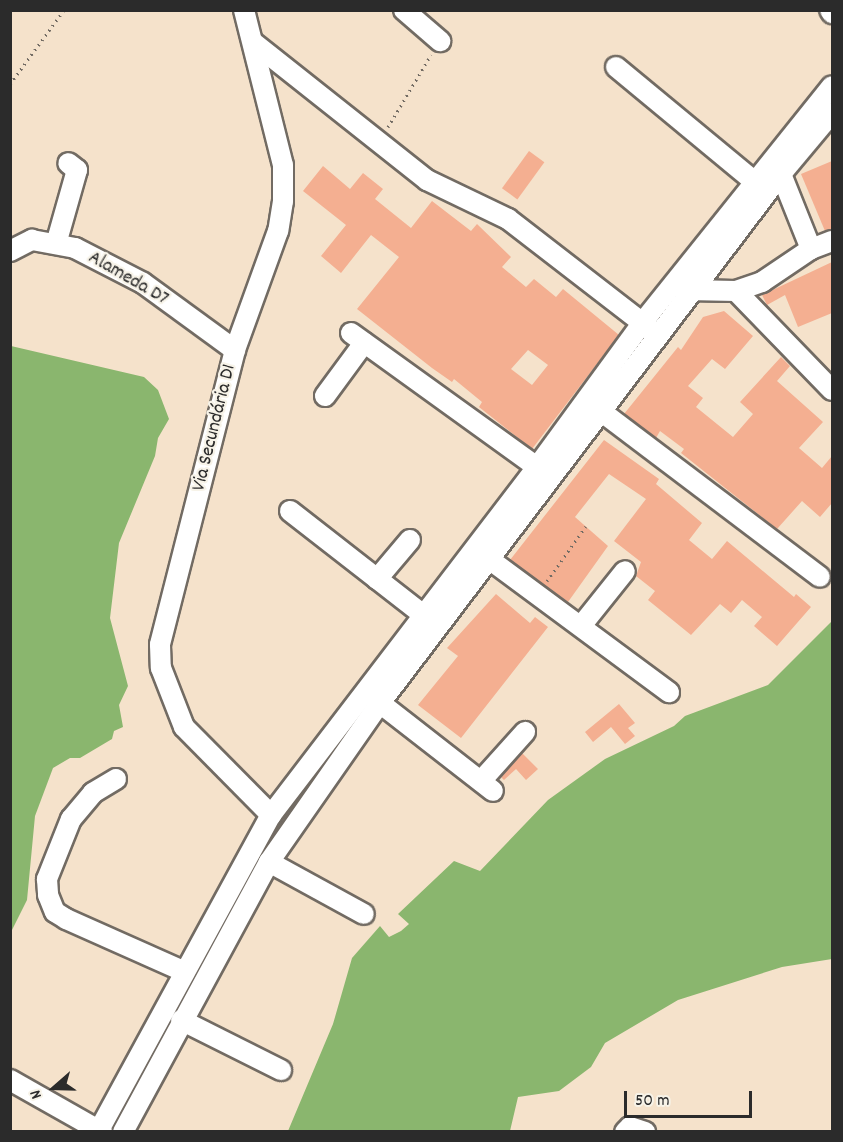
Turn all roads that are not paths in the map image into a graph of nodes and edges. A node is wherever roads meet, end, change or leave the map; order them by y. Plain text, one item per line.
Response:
1 (244, 10) edge
2 (404, 10) edge
3 (440, 41) road end
4 (254, 43) junction
5 (616, 67) dead end
6 (832, 86) edge
7 (832, 113) edge
8 (68, 163) dead end
9 (782, 174) junction
10 (754, 182) junction
11 (832, 241) edge
12 (56, 244) junction
13 (811, 249) junction
14 (10, 251) edge
15 (672, 287) junction
16 (695, 291) junction
17 (736, 291) junction
18 (643, 322) junction
19 (660, 336) junction
20 (235, 350) junction
21 (832, 390) edge
22 (326, 396) dead end
23 (608, 417) junction
24 (537, 467) junction
25 (290, 511) dead end
26 (410, 540) dead end
27 (489, 559) junction
28 (625, 571) dead end
29 (820, 577) dead end
30 (378, 579) junction
31 (425, 616) junction
32 (581, 626) junction
33 (669, 692) dead end
34 (380, 703) junction
35 (525, 732) dead end
36 (116, 780) dead end
37 (270, 815) junction
38 (269, 862) junction
39 (364, 914) dead end
40 (185, 972) junction
41 (181, 1020) junction
42 (281, 1070) dead end
43 (10, 1080) edge
44 (100, 1131) edge
45 (123, 1131) edge
46 (625, 1131) edge
47 (645, 1131) edge

1 - 4 street, Via Secundária D1
2 - 3 street
4 - 18 street
4 - 20 street, Via Secundária D1
5 - 10 street
6 - 10 street
7 - 9 street
8 - 12 street
9 - 13 street
9 - 16 street
10 - 15 street
11 - 13 street
12 - 14 street, Alameda D7
12 - 20 street, Alameda D7
13 - 17 street
15 - 16 street
15 - 18 street
16 - 17 street
16 - 19 street
17 - 21 street
18 - 19 street
18 - 24 street
19 - 23 street
20 - 37 street, Via Secundária D1
22 - 24 street
23 - 27 street
23 - 29 street
24 - 31 street
25 - 30 street
26 - 30 street
27 - 32 street
27 - 34 street
28 - 32 street
30 - 31 street
31 - 37 street
32 - 33 street
34 - 35 street
34 - 38 street
36 - 40 street
37 - 40 street
38 - 39 street
38 - 41 street
40 - 44 street
41 - 42 street
41 - 45 street
43 - 44 street
46 - 47 street

